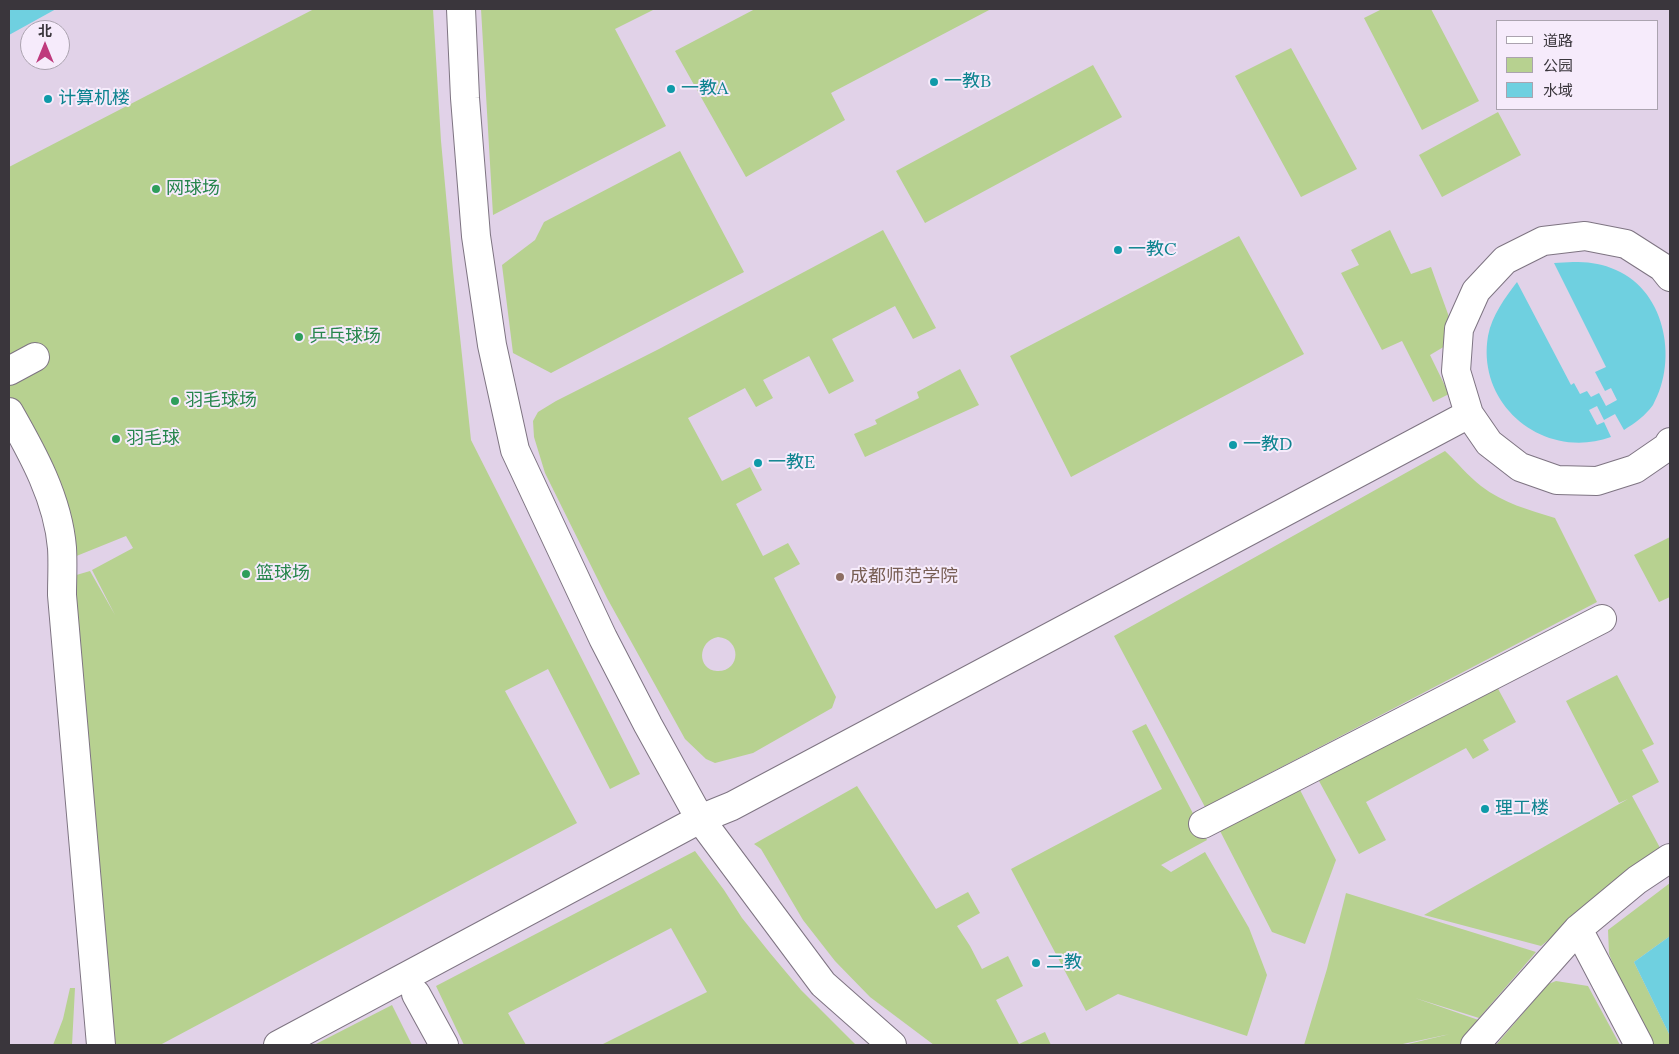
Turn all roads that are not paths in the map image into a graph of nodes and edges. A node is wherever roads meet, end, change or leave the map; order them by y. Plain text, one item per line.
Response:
1 (461, 9) edge
2 (1670, 277) edge
3 (34, 357) dead end
4 (9, 371) edge
5 (9, 412) edge
6 (1469, 414) junction
7 (1670, 442) edge
8 (1602, 619) dead end
9 (700, 819) junction
10 (1203, 824) dead end
11 (1670, 858) edge
12 (1578, 928) junction
13 (416, 994) dead end
14 (101, 1045) edge
15 (278, 1045) edge
16 (444, 1045) edge
17 (892, 1045) edge
18 (1475, 1045) edge
19 (1639, 1045) edge

1 - 9 street
2 - 6 street
3 - 4 street
5 - 14 street
6 - 7 street
6 - 9 street
8 - 10 street
9 - 15 street
9 - 17 street
11 - 12 street
12 - 18 street
12 - 19 street
13 - 16 street

